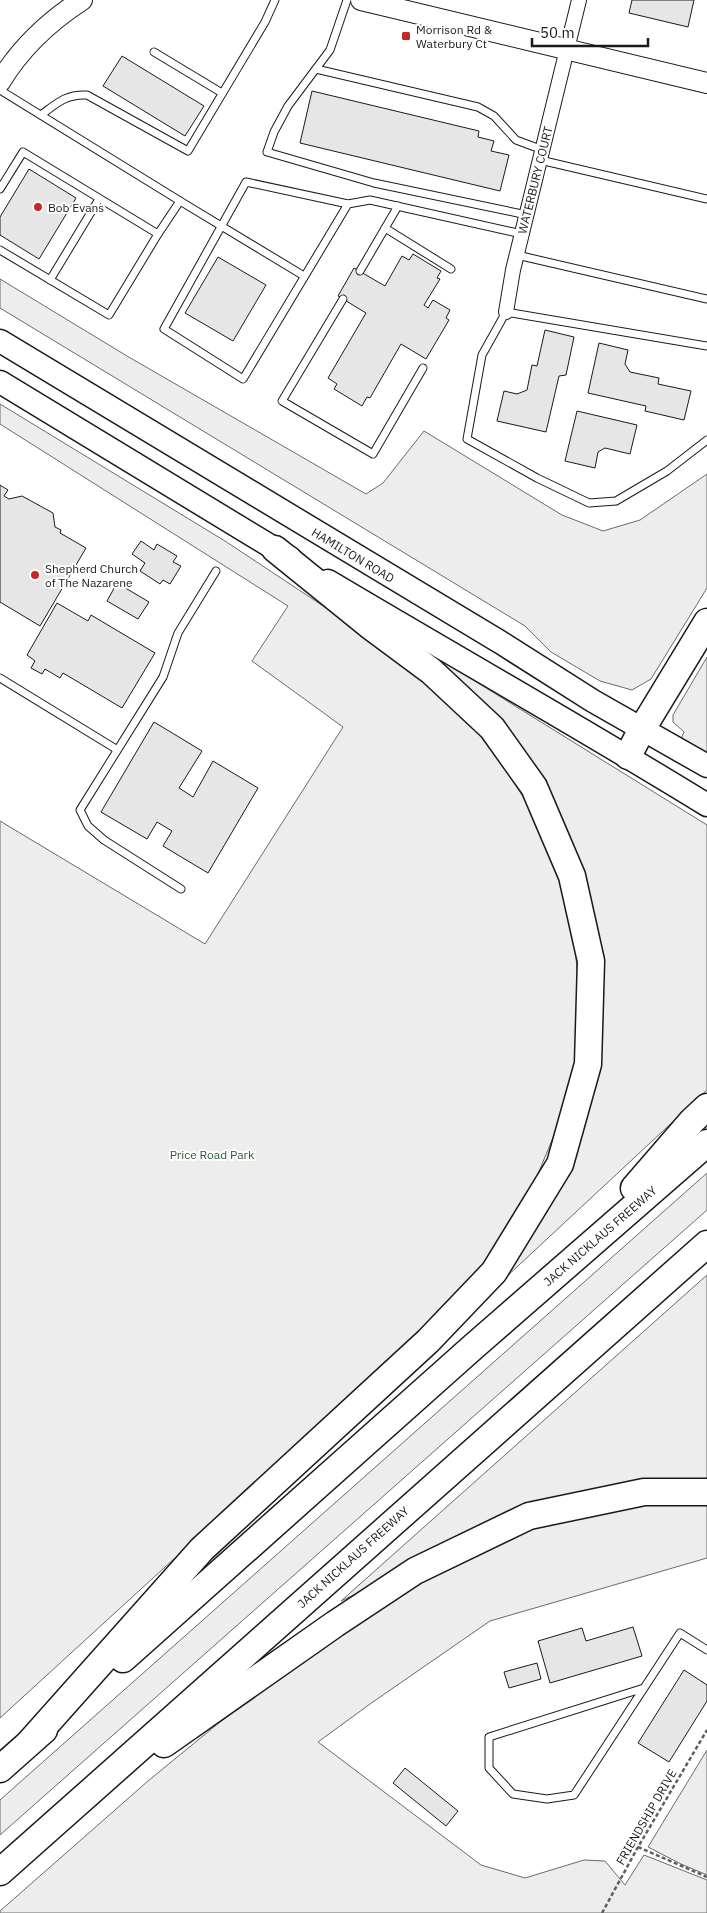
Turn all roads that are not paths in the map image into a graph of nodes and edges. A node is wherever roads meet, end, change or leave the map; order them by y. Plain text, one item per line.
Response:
1 (275, 0) edge
2 (347, 0) edge
3 (361, 0) edge
4 (579, 0) edge
5 (71, 4) edge
6 (566, 48) junction
7 (154, 52) dead end
8 (316, 69) junction
9 (0, 82) edge
10 (707, 83) edge
11 (0, 90) edge
12 (222, 93) junction
13 (41, 115) junction
14 (541, 155) junction
15 (0, 189) edge
16 (99, 198) junction
17 (707, 199) edge
18 (180, 201) junction
19 (348, 204) junction
20 (398, 206) junction
21 (527, 215) junction
22 (222, 226) junction
23 (385, 228) junction
24 (158, 234) junction
25 (522, 234) junction
26 (0, 250) edge
27 (517, 255) junction
28 (451, 269) dead end
29 (360, 271) dead end
30 (304, 276) junction
31 (50, 280) junction
32 (343, 299) dead end
33 (707, 299) edge
34 (506, 312) junction
35 (0, 341) edge
36 (707, 346) edge
37 (423, 368) dead end
38 (0, 382) edge
39 (707, 440) edge
40 (275, 549) junction
41 (216, 571) dead end
42 (707, 622) edge
43 (0, 678) edge
44 (642, 728) junction
45 (116, 749) junction
46 (628, 756) junction
47 (707, 766) edge
48 (707, 805) edge
49 (181, 889) dead end
50 (707, 1106) edge
51 (707, 1143) edge
52 (707, 1244) edge
53 (574, 1258) junction
54 (707, 1492) edge
55 (707, 1650) edge
56 (644, 1688) junction
57 (30, 1742) junction
58 (0, 1769) edge
59 (102, 1780) junction
60 (0, 1872) edge

1 - 12 lane
2 - 8 lane
3 - 6 main road
4 - 6 street, WATERBURY COURT
5 - 9 main road
6 - 10 main road
6 - 14 street, WATERBURY COURT
7 - 12 lane
8 - 14 lane
8 - 21 lane
11 - 13 lane
12 - 13 lane
13 - 18 lane
14 - 17 lane
14 - 21 street, WATERBURY COURT
15 - 16 lane
16 - 24 lane
16 - 31 lane
18 - 22 lane
18 - 24 lane
19 - 20 lane
19 - 22 lane
19 - 30 lane
20 - 23 lane
20 - 25 lane
21 - 25 street, WATERBURY COURT
22 - 30 lane
22 - 30 lane
23 - 28 lane
23 - 29 lane
24 - 31 lane
25 - 27 street, WATERBURY COURT
26 - 31 lane
27 - 33 lane
27 - 34 street, WATERBURY COURT
32 - 37 lane
34 - 36 lane
34 - 39 lane
35 - 44 main road, HAMILTON ROAD
38 - 40 main road
40 - 46 main road
40 - 57 highway
41 - 45 lane
42 - 44 highway
43 - 45 lane
44 - 46 highway
44 - 47 main road, HAMILTON ROAD
45 - 49 lane
46 - 48 main road
50 - 53 highway
51 - 53 highway, JACK NICKLAUS FREEWAY
52 - 59 highway, JACK NICKLAUS FREEWAY
53 - 57 highway, JACK NICKLAUS FREEWAY
54 - 59 highway
55 - 56 lane
56 - 56 lane
57 - 58 highway, JACK NICKLAUS FREEWAY
59 - 60 highway, JACK NICKLAUS FREEWAY

